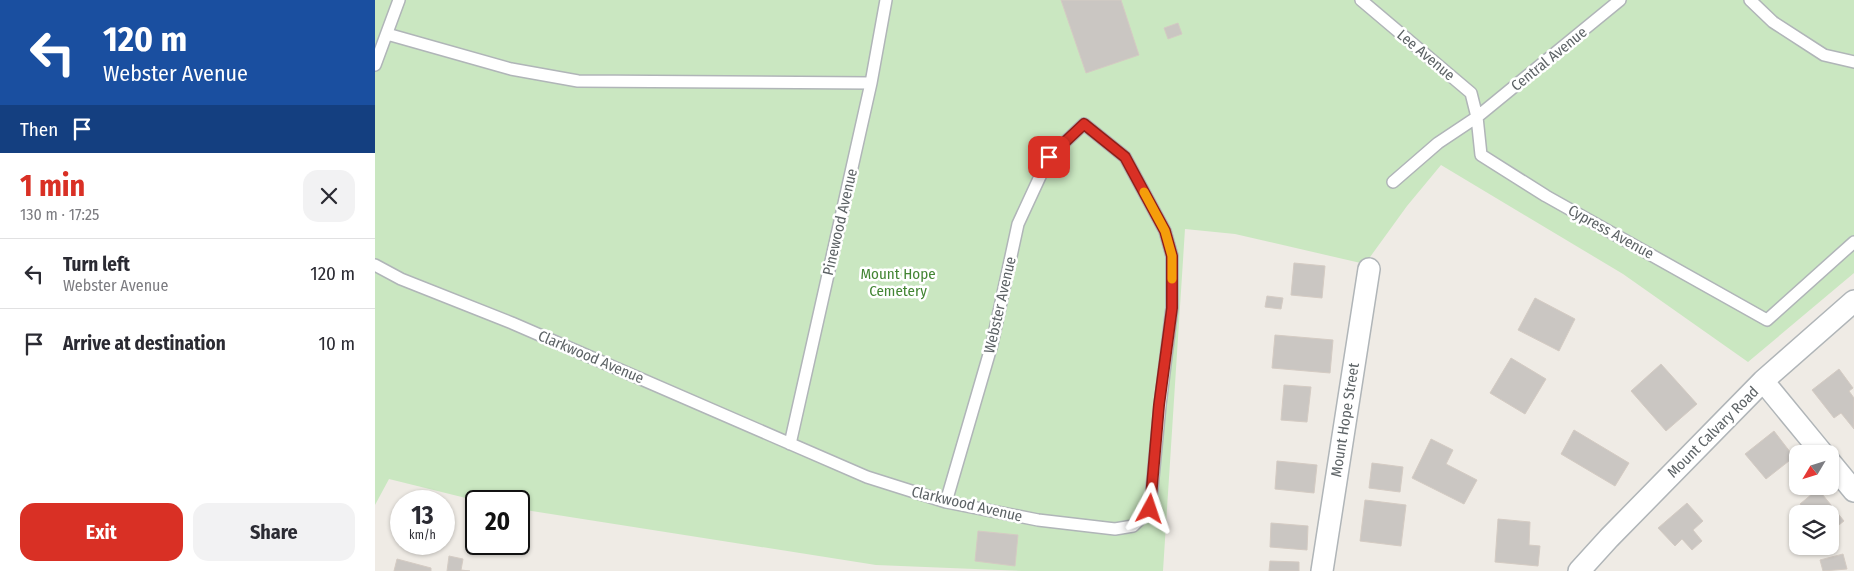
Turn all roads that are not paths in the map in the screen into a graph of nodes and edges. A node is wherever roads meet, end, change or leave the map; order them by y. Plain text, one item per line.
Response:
1 (399, 0) edge
2 (887, 0) edge
3 (1361, 0) edge
4 (1620, 0) edge
5 (1750, 0) edge
6 (387, 34) junction
7 (1854, 62) edge
8 (375, 65) edge
9 (871, 83) junction
10 (1477, 117) junction
11 (1084, 124) joint
12 (1393, 182) dead end
13 (1854, 242) edge
14 (375, 265) edge
15 (1369, 269) dead end
16 (1854, 301) edge
17 (1763, 381) junction
18 (790, 444) junction
19 (1816, 445) edge
20 (1839, 473) edge
21 (1854, 491) edge
22 (946, 502) junction
23 (1322, 571) edge
24 (1579, 571) edge

1 - 6 lane
2 - 9 lane, Pinewood Avenue
3 - 10 lane, Lee Avenue
4 - 10 lane, Central Avenue
5 - 7 lane
6 - 8 lane
6 - 9 lane
9 - 18 lane, Pinewood Avenue
10 - 12 lane
10 - 13 lane, Cypress Avenue
11 - 22 lane, Webster Avenue
11 - 22 lane, Clarkwood Avenue
14 - 18 lane, Clarkwood Avenue
15 - 23 street, Mount Hope Street
16 - 17 street, Mount Calvary Road
17 - 19 street
17 - 24 street, Mount Calvary Road
18 - 22 lane, Clarkwood Avenue
20 - 21 street

